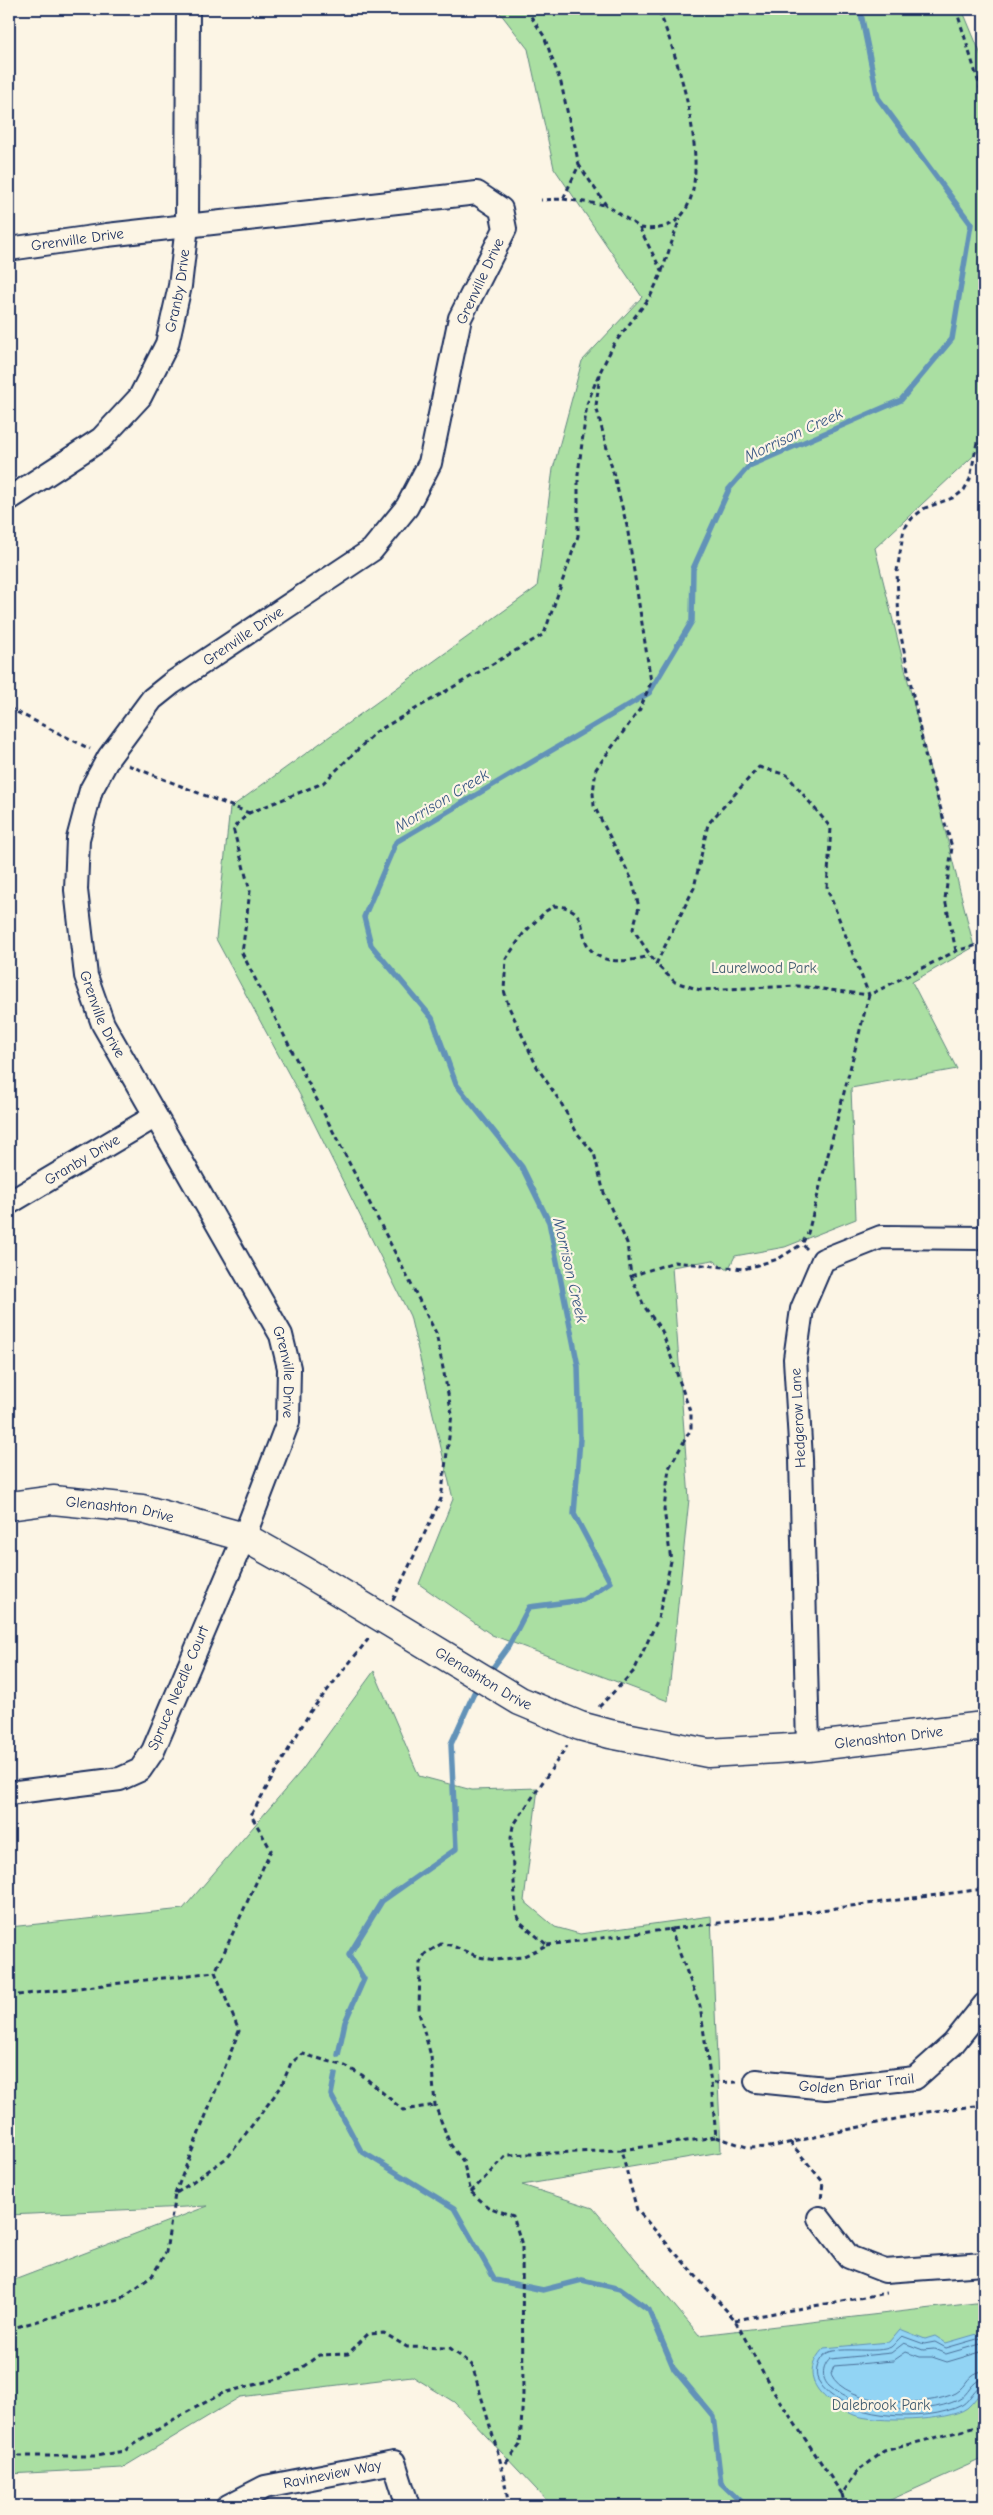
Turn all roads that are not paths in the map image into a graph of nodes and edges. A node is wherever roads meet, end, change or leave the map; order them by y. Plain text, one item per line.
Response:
1 (188, 9) edge
2 (186, 226) junction
3 (9, 249) edge
4 (9, 499) edge
5 (154, 1116) junction
6 (9, 1203) edge
7 (984, 1238) edge
8 (9, 1506) edge
9 (244, 1537) junction
10 (984, 1726) edge
11 (808, 1747) junction
12 (9, 1794) edge
13 (984, 2004) edge
14 (756, 2081) road end
15 (819, 2218) road end
16 (984, 2264) edge
17 (228, 2506) edge
18 (408, 2506) edge

1 - 2 street, Granby Drive
2 - 3 street, Grenville Drive
2 - 4 street, Granby Drive
2 - 5 street, Grenville Drive
5 - 6 street, Granby Drive
5 - 9 street, Grenville Drive
7 - 11 street, Hedgerow Lane
8 - 9 street, Glenashton Drive
9 - 11 street, Glenashton Drive
9 - 12 street, Spruce Needle Court
10 - 11 street, Glenashton Drive
13 - 14 street, Golden Briar Trail
15 - 16 street
17 - 18 street, Ravineview Way

